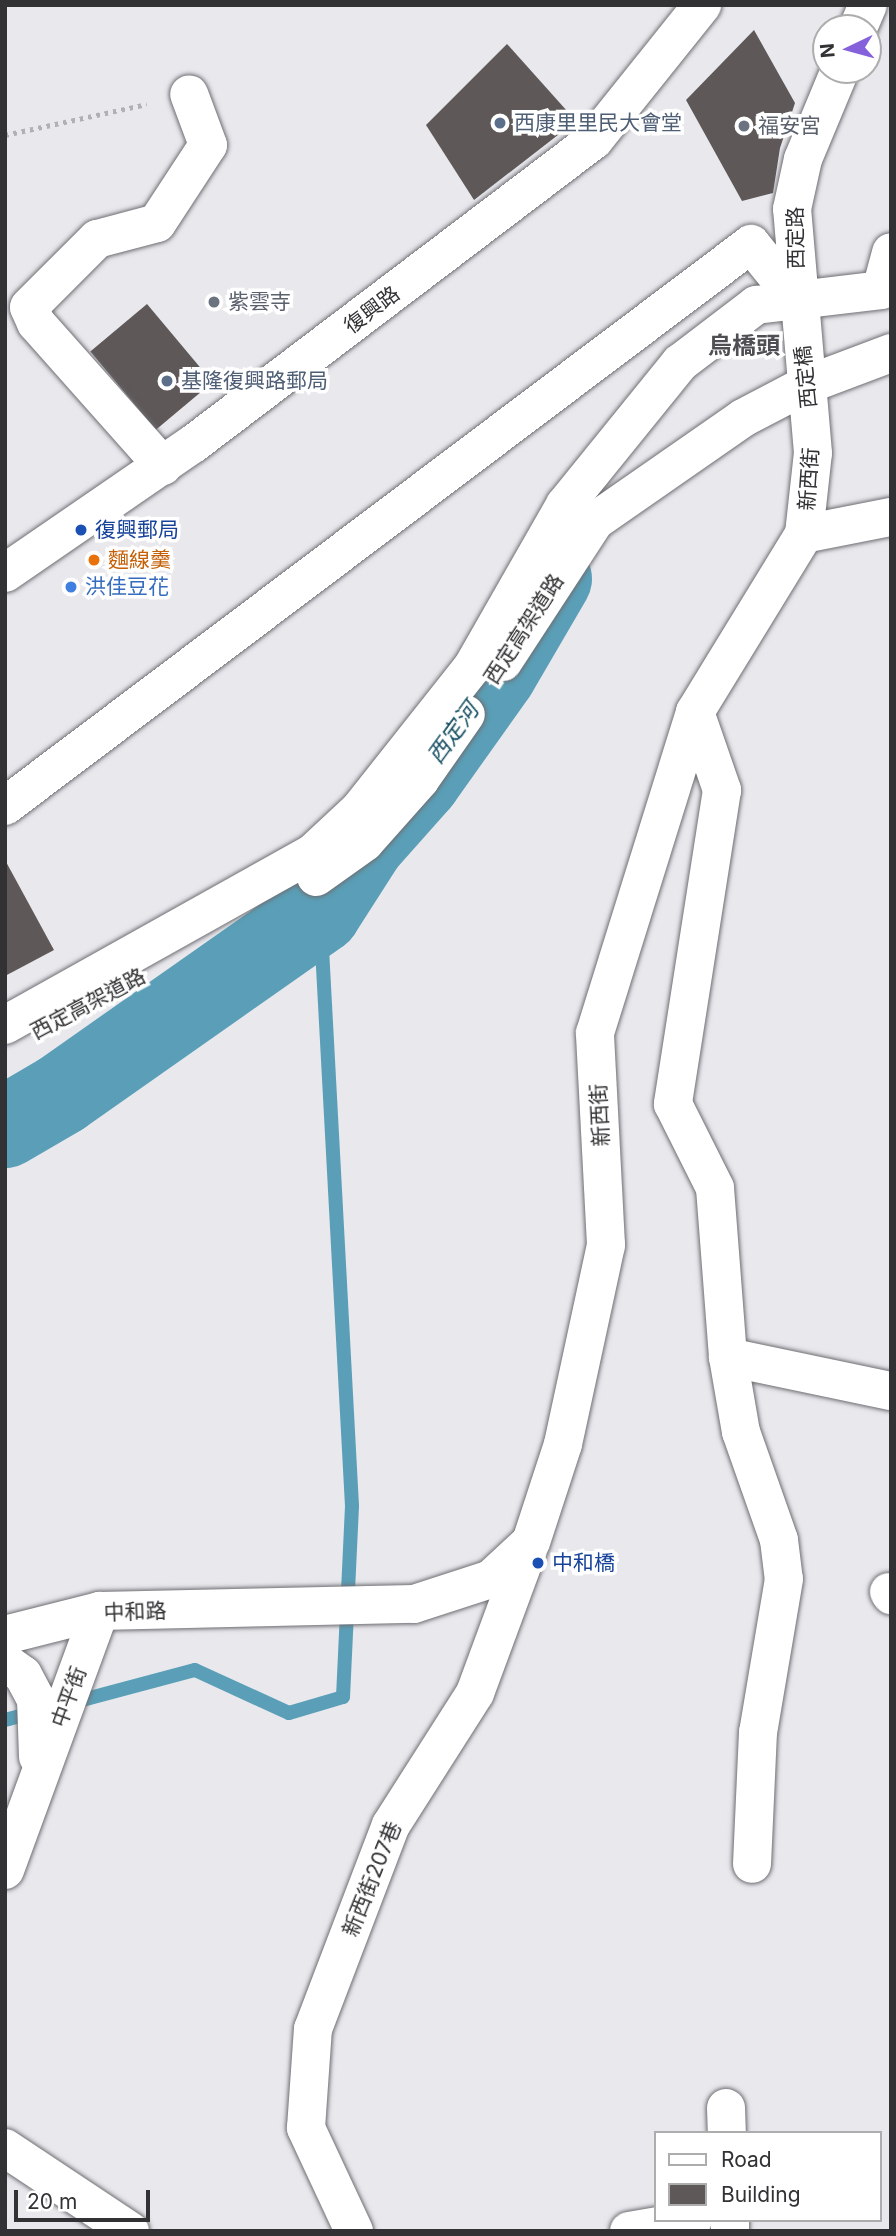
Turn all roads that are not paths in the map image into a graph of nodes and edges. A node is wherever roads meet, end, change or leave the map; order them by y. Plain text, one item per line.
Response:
1 (702, 5) edge
2 (835, 84) edge
3 (189, 94) road end
4 (891, 252) edge
5 (886, 289) edge
6 (799, 316) junction
7 (891, 353) edge
8 (806, 385) junction
9 (810, 424) joint
10 (163, 466) junction
11 (891, 517) edge
12 (804, 534) junction
13 (5, 573) edge
14 (695, 712) junction
15 (5, 806) edge
16 (5, 1025) edge
17 (5, 1049) edge
18 (728, 1357) junction
19 (891, 1391) edge
20 (531, 1542) junction
21 (267, 1609) joint
22 (100, 1611) junction
23 (5, 1635) edge
24 (5, 1662) edge
25 (43, 1723) junction
26 (752, 1864) dead end
27 (5, 1870) edge
28 (5, 2148) edge
29 (681, 2222) edge
30 (130, 2231) edge
31 (354, 2231) edge
32 (629, 2231) edge

1 - 10 street, 復興路
2 - 6 street, 西定路
3 - 10 street
4 - 5 street
5 - 6 street
6 - 8 street, 西定橋
6 - 15 street
6 - 16 street
7 - 8 street, 西定高架道路
8 - 9 street, 西定橋
8 - 17 street, 西定高架道路
9 - 12 street, 新西街
10 - 13 street, 復興路
11 - 12 street, 新西街
12 - 14 street, 新西街
14 - 18 street
14 - 20 street, 新西街
18 - 19 street
18 - 26 street
20 - 21 street, 新西街
20 - 31 street, 新西街207巷
21 - 22 street, 中和路
22 - 23 street, 中和路
22 - 25 street, 中平街
24 - 25 street, 中平街
25 - 27 street, 中平街
28 - 30 street
29 - 32 street

